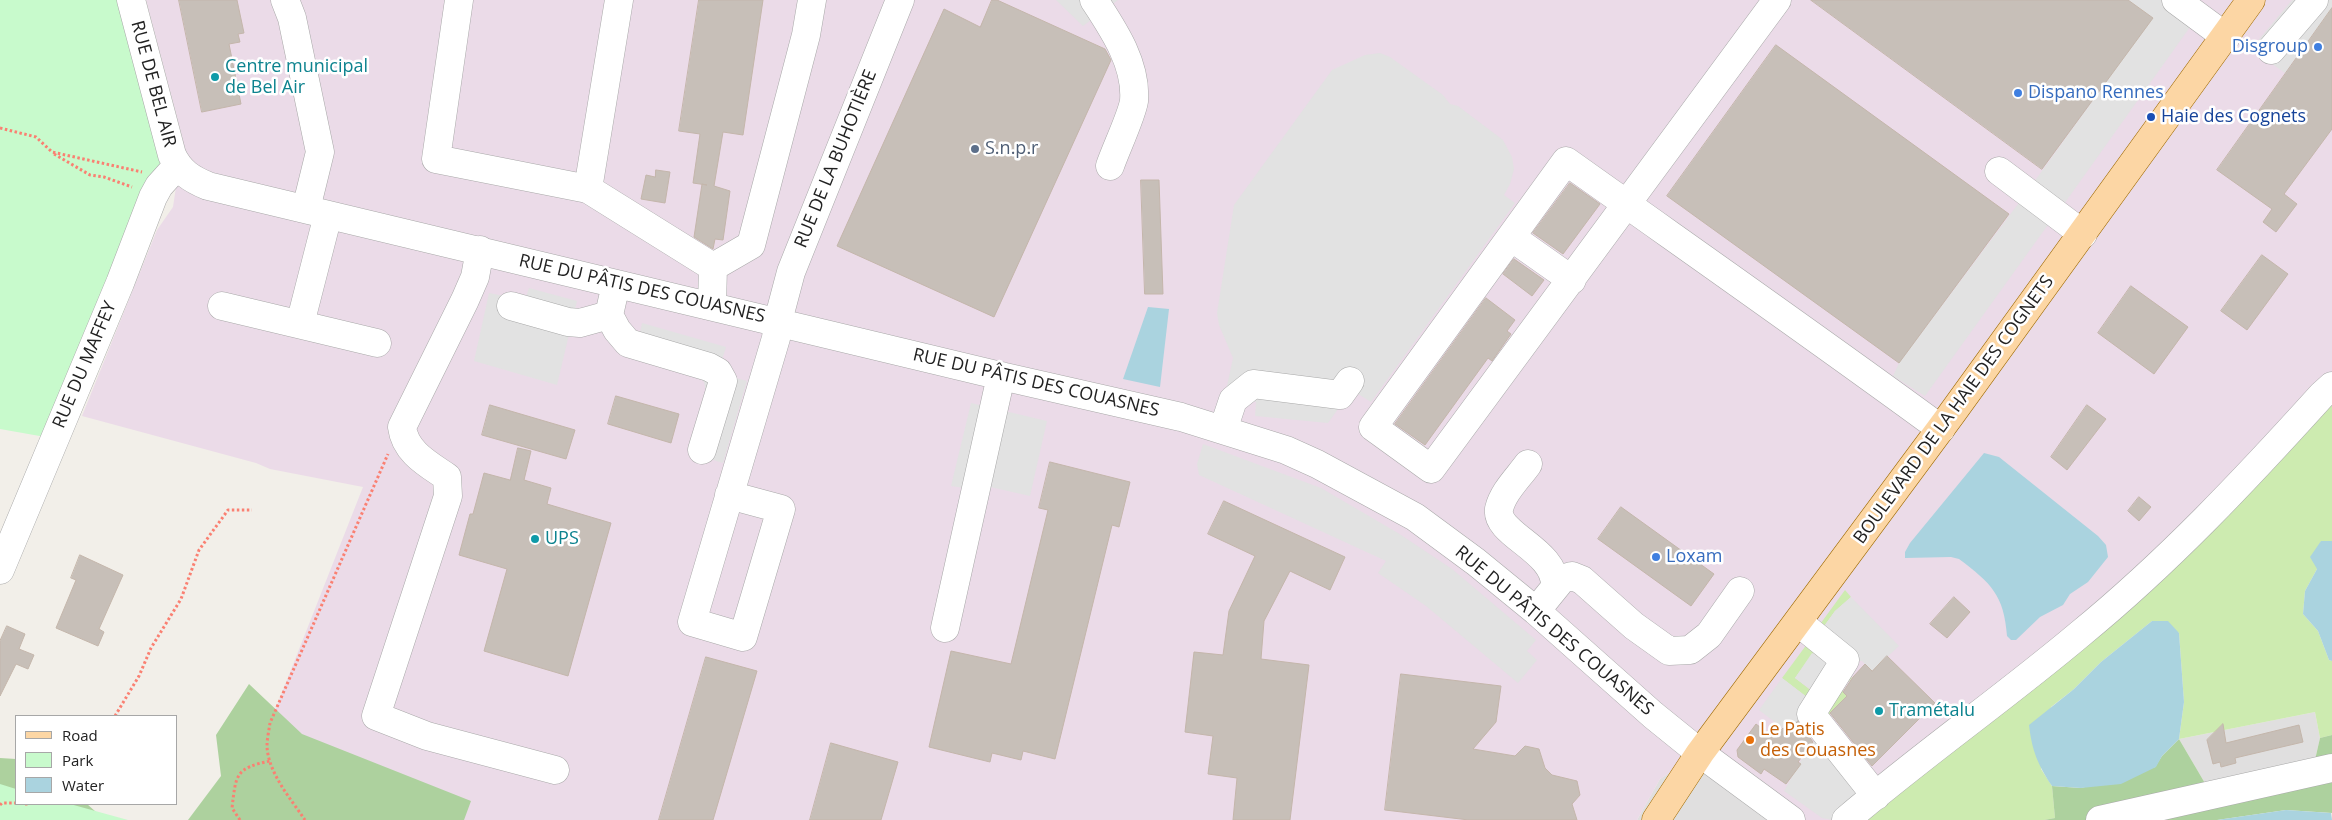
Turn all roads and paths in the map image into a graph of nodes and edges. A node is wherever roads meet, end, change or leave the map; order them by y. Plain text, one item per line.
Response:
1 (131, 0) edge
2 (286, 0) edge
3 (459, 0) edge
4 (619, 0) edge
5 (812, 0) edge
6 (1094, 0) edge
7 (1776, 0) edge
8 (2176, 0) edge
9 (2252, 0) edge
10 (2314, 0) edge
11 (895, 2) edge
12 (2226, 37) junction
13 (2271, 50) dead end
14 (0, 128) edge
15 (52, 152) junction
16 (177, 166) junction
17 (1110, 166) dead end
18 (1999, 172) dead end
19 (148, 185) junction
20 (588, 189) junction
21 (1628, 205) junction
22 (317, 212) junction
23 (2083, 234) junction
24 (1511, 237) junction
25 (480, 250) junction
26 (713, 267) junction
27 (1572, 280) junction
28 (616, 284) junction
29 (222, 306) dead end
30 (511, 306) dead end
31 (712, 306) junction
32 (609, 315) junction
33 (778, 321) junction
34 (300, 324) junction
35 (377, 343) dead end
36 (1001, 376) junction
37 (1350, 381) dead end
38 (2332, 386) edge
39 (402, 427) junction
40 (1940, 429) junction
41 (1223, 430) junction
42 (702, 450) dead end
43 (1528, 464) dead end
44 (729, 494) junction
45 (252, 510) dead end
46 (0, 570) edge
47 (1554, 587) junction
48 (1740, 591) dead end
49 (1536, 611) junction
50 (1798, 622) junction
51 (945, 628) dead end
52 (116, 715) edge
53 (1700, 753) junction
54 (270, 760) junction
55 (2332, 768) edge
56 (555, 770) dead end
57 (1876, 796) junction
58 (15, 803) edge
59 (0, 805) edge
60 (240, 820) edge
61 (305, 820) edge
62 (1656, 820) edge
63 (1791, 820) edge
64 (1846, 820) edge
65 (2100, 820) edge

1 - 16 street, RUE DE BEL AIR
2 - 22 street
3 - 20 street
4 - 20 street
5 - 26 street
6 - 17 street
7 - 21 street
8 - 12 street
9 - 12 main road, BOULEVARD DE LA HAIE DES COGNETS
10 - 13 street
11 - 33 street, RUE DE LA BUHOTIÈRE
12 - 23 main road, BOULEVARD DE LA HAIE DES COGNETS
14 - 15 path
15 - 19 path
15 - 19 path
16 - 19 street, RUE DU MAFFEY
16 - 22 street, RUE DU PÂTIS DES COUASNES
18 - 23 street
19 - 46 street, RUE DU MAFFEY
20 - 26 street
21 - 24 street
21 - 27 street
21 - 40 street
22 - 25 street, RUE DU PÂTIS DES COUASNES
22 - 34 street
23 - 40 main road, BOULEVARD DE LA HAIE DES COGNETS
24 - 27 street
24 - 27 street
25 - 28 street, RUE DU PÂTIS DES COUASNES
25 - 39 street
26 - 31 street
28 - 31 street, RUE DU PÂTIS DES COUASNES
28 - 32 street
29 - 34 street
30 - 32 street
31 - 33 street, RUE DU PÂTIS DES COUASNES
32 - 42 street
33 - 36 street, RUE DU PÂTIS DES COUASNES
33 - 44 street, RUE DE LA BUHOTIÈRE
34 - 35 street
36 - 41 street, RUE DU PÂTIS DES COUASNES
36 - 51 street
37 - 41 street
38 - 57 street
39 - 54 path
39 - 56 street
40 - 50 main road, BOULEVARD DE LA HAIE DES COGNETS
41 - 49 street, RUE DU PÂTIS DES COUASNES
43 - 47 street
44 - 44 street, RUE DE LA BUHOTIÈRE
45 - 52 path
47 - 48 street
47 - 49 street
49 - 53 street, RUE DU PÂTIS DES COUASNES
50 - 53 main road, BOULEVARD DE LA HAIE DES COGNETS
50 - 57 street
53 - 62 main road, BOULEVARD DE LA HAIE DES COGNETS
53 - 63 street, RUE DU PÂTIS DES COUASNES
54 - 60 path
54 - 61 path
55 - 65 street
57 - 64 street
58 - 59 path

